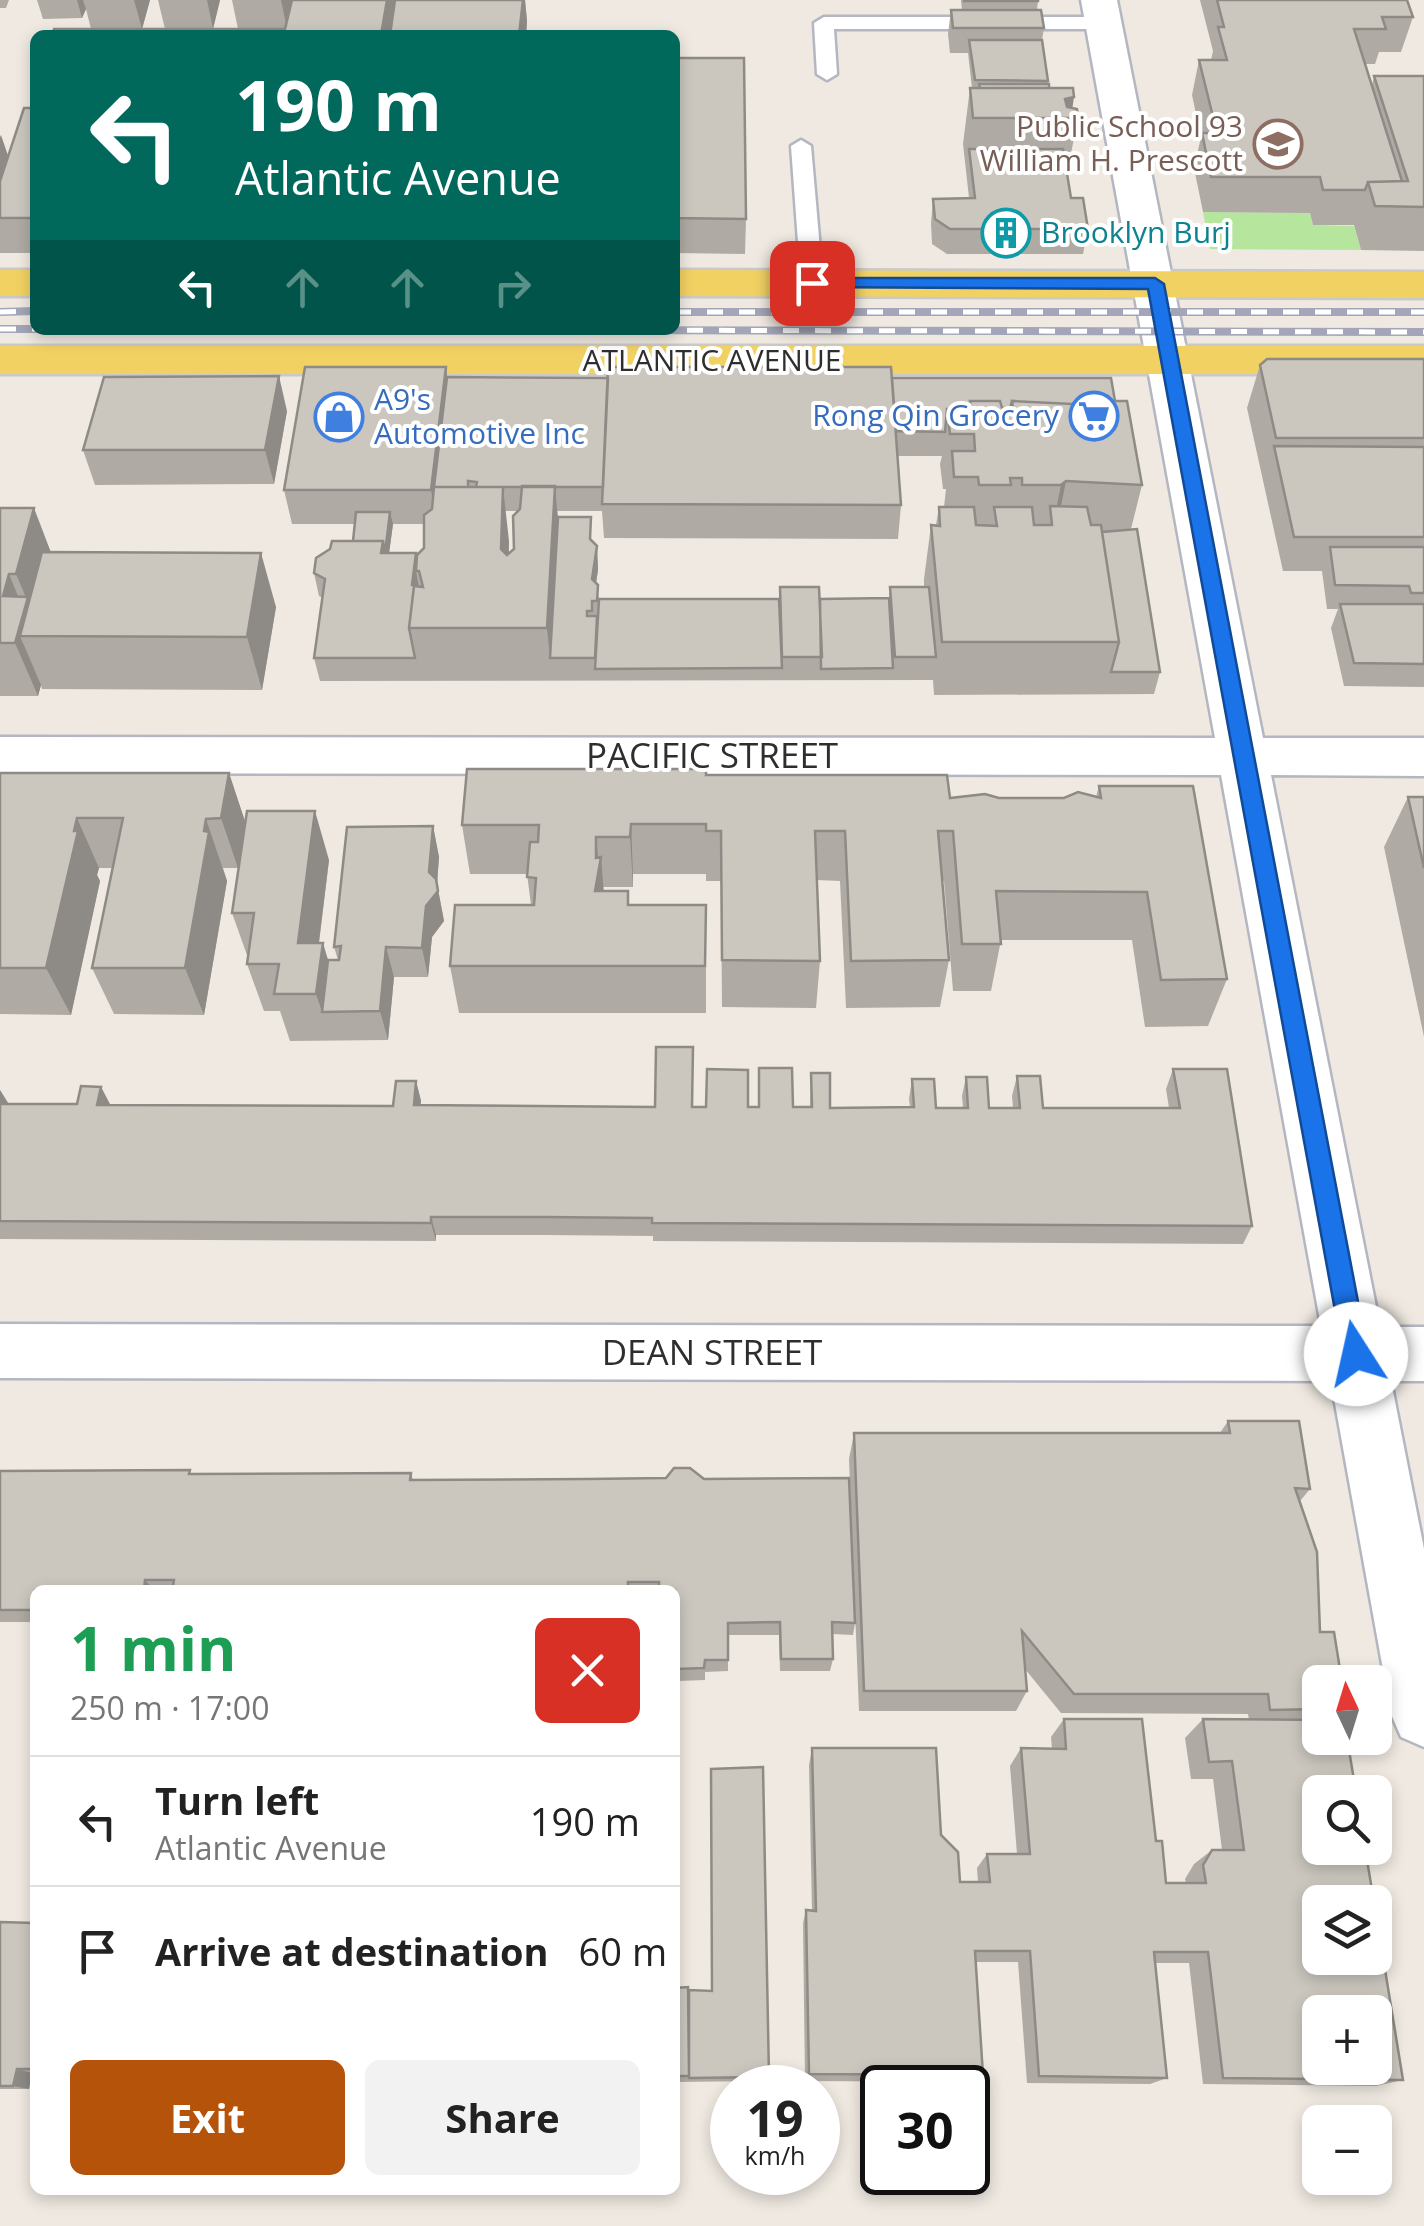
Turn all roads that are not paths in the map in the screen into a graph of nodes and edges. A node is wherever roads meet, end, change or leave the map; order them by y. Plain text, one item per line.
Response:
1 (1101, 12) edge
2 (827, 74) dead end
3 (801, 146) dead end
4 (0, 283) edge
5 (30, 283) edge
6 (680, 283) edge
7 (812, 283) junction
8 (1424, 285) edge
9 (735, 322) dead end
10 (1162, 322) junction
11 (375, 335) edge
12 (0, 360) edge
13 (239, 360) junction
14 (1424, 360) edge
15 (0, 755) edge
16 (1244, 756) junction
17 (1424, 757) edge
18 (0, 1351) edge
19 (1356, 1354) junction
20 (1424, 1354) edge
21 (1424, 1714) edge

1 - 2 lane
1 - 10 street
3 - 7 lane
4 - 5 main road
6 - 7 main road, ATLANTIC AVENUE
7 - 10 main road, ATLANTIC AVENUE
8 - 10 main road, ATLANTIC AVENUE
9 - 10 main road
10 - 13 main road, ATLANTIC AVENUE
10 - 14 main road, ATLANTIC AVENUE
10 - 16 street
11 - 13 main road
12 - 13 main road, ATLANTIC AVENUE
15 - 16 street, PACIFIC STREET
16 - 17 street, PACIFIC STREET
16 - 19 street
18 - 19 street, DEAN STREET
19 - 20 street, DEAN STREET
19 - 21 street

